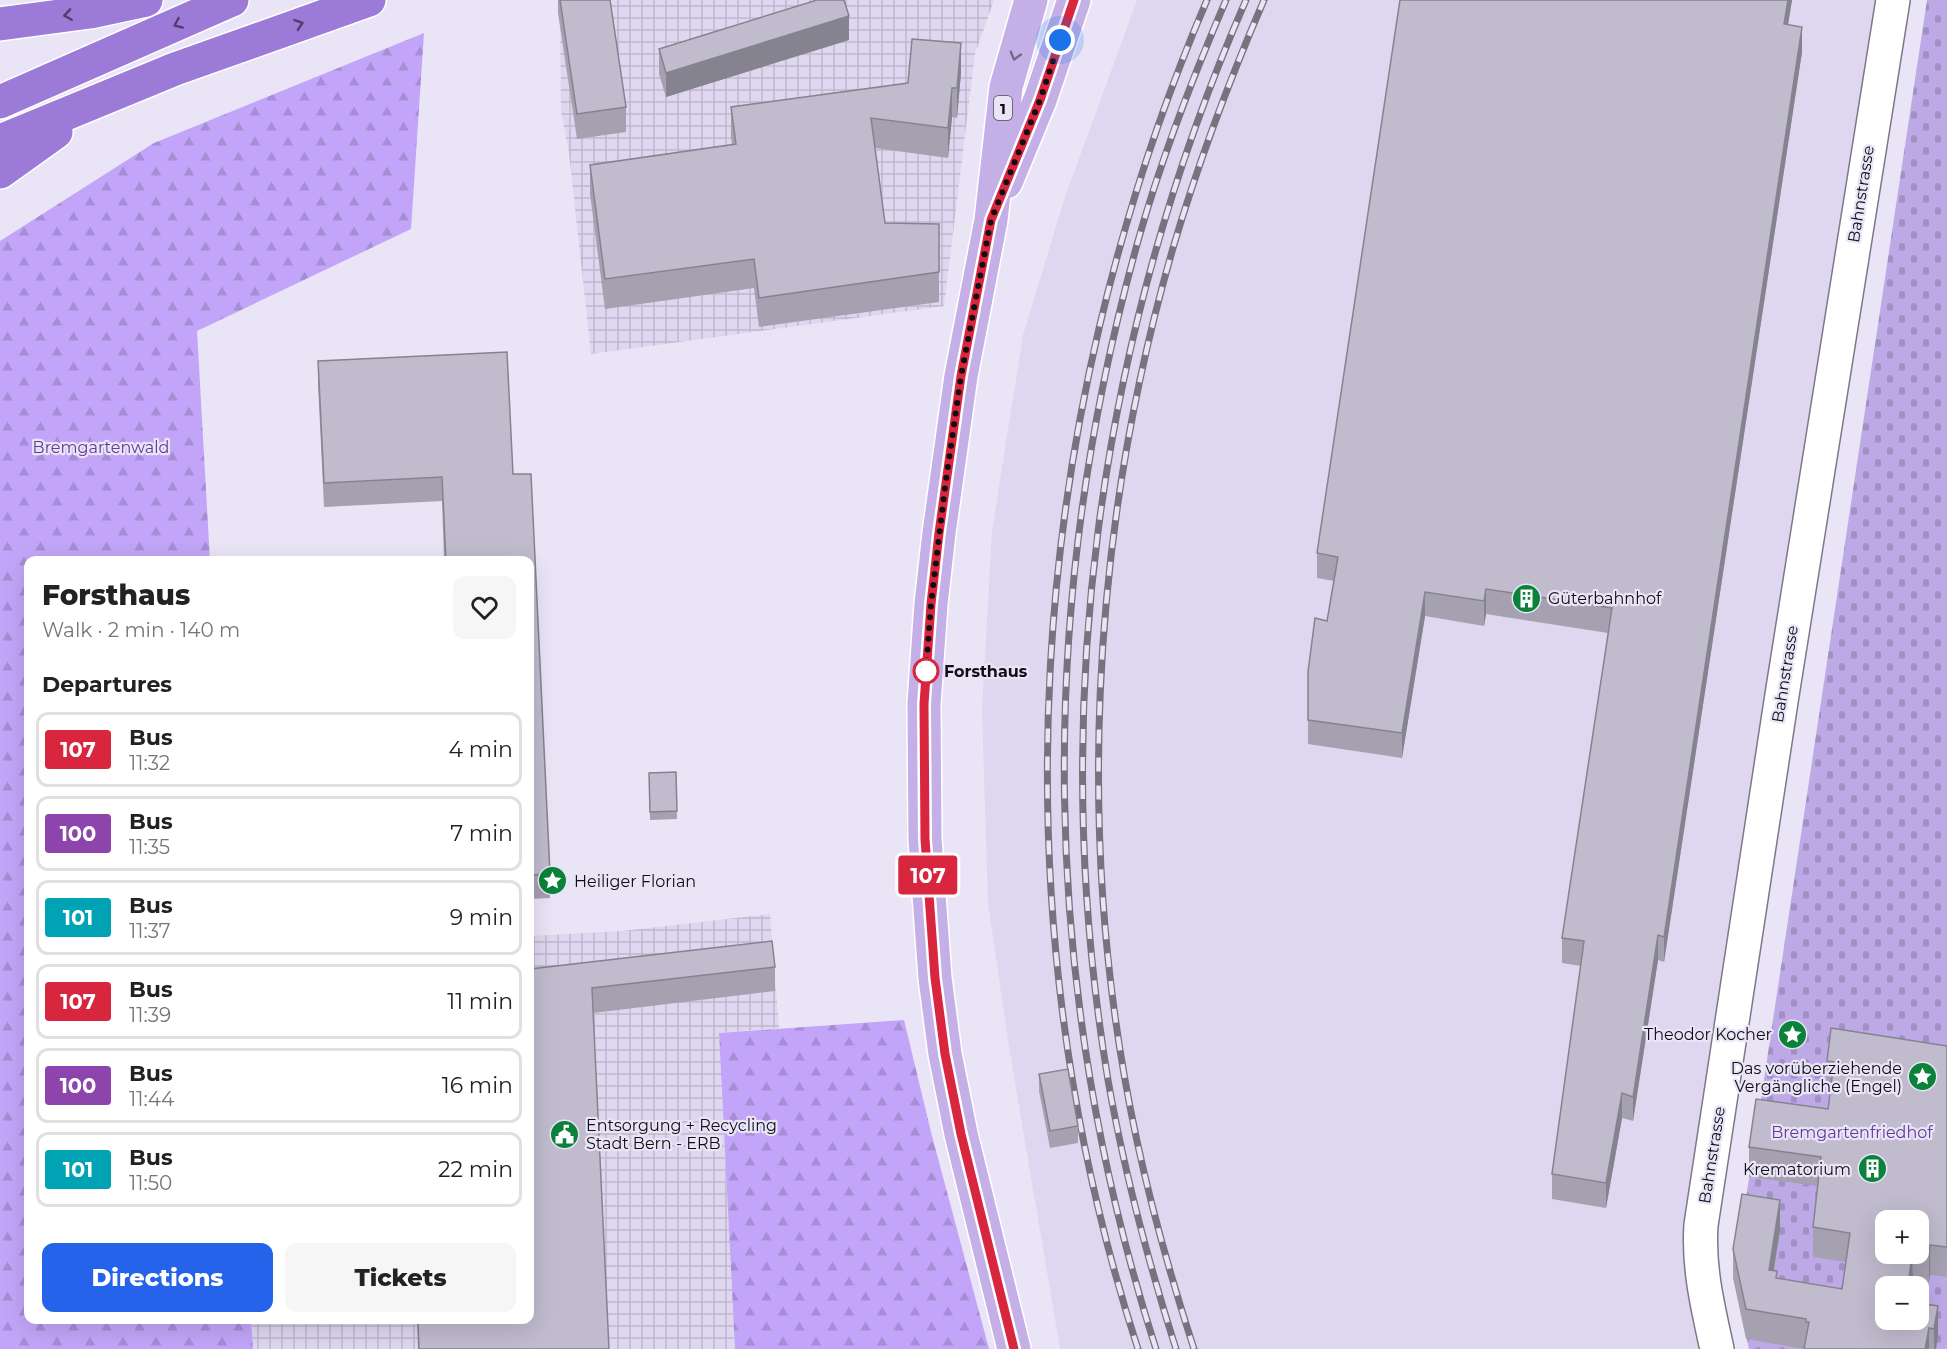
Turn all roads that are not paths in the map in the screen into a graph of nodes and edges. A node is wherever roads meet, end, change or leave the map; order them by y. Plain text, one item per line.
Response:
1 (146, 0) edge
2 (232, 0) edge
3 (369, 0) edge
4 (1031, 0) edge
5 (1074, 0) edge
6 (1893, 0) edge
7 (0, 24) edge
8 (107, 96) junction
9 (0, 102) edge
10 (0, 141) edge
11 (0, 172) edge
12 (991, 220) junction
13 (1014, 1349) edge
14 (1717, 1349) edge

1 -> 7 highway
2 -> 9 highway
8 -> 3 highway
4 -> 12 main road, 1
5 - 12 main road, 1
6 - 14 street, Bahnstrasse
8 - 10 highway
8 - 11 highway
12 - 13 main road, 1

